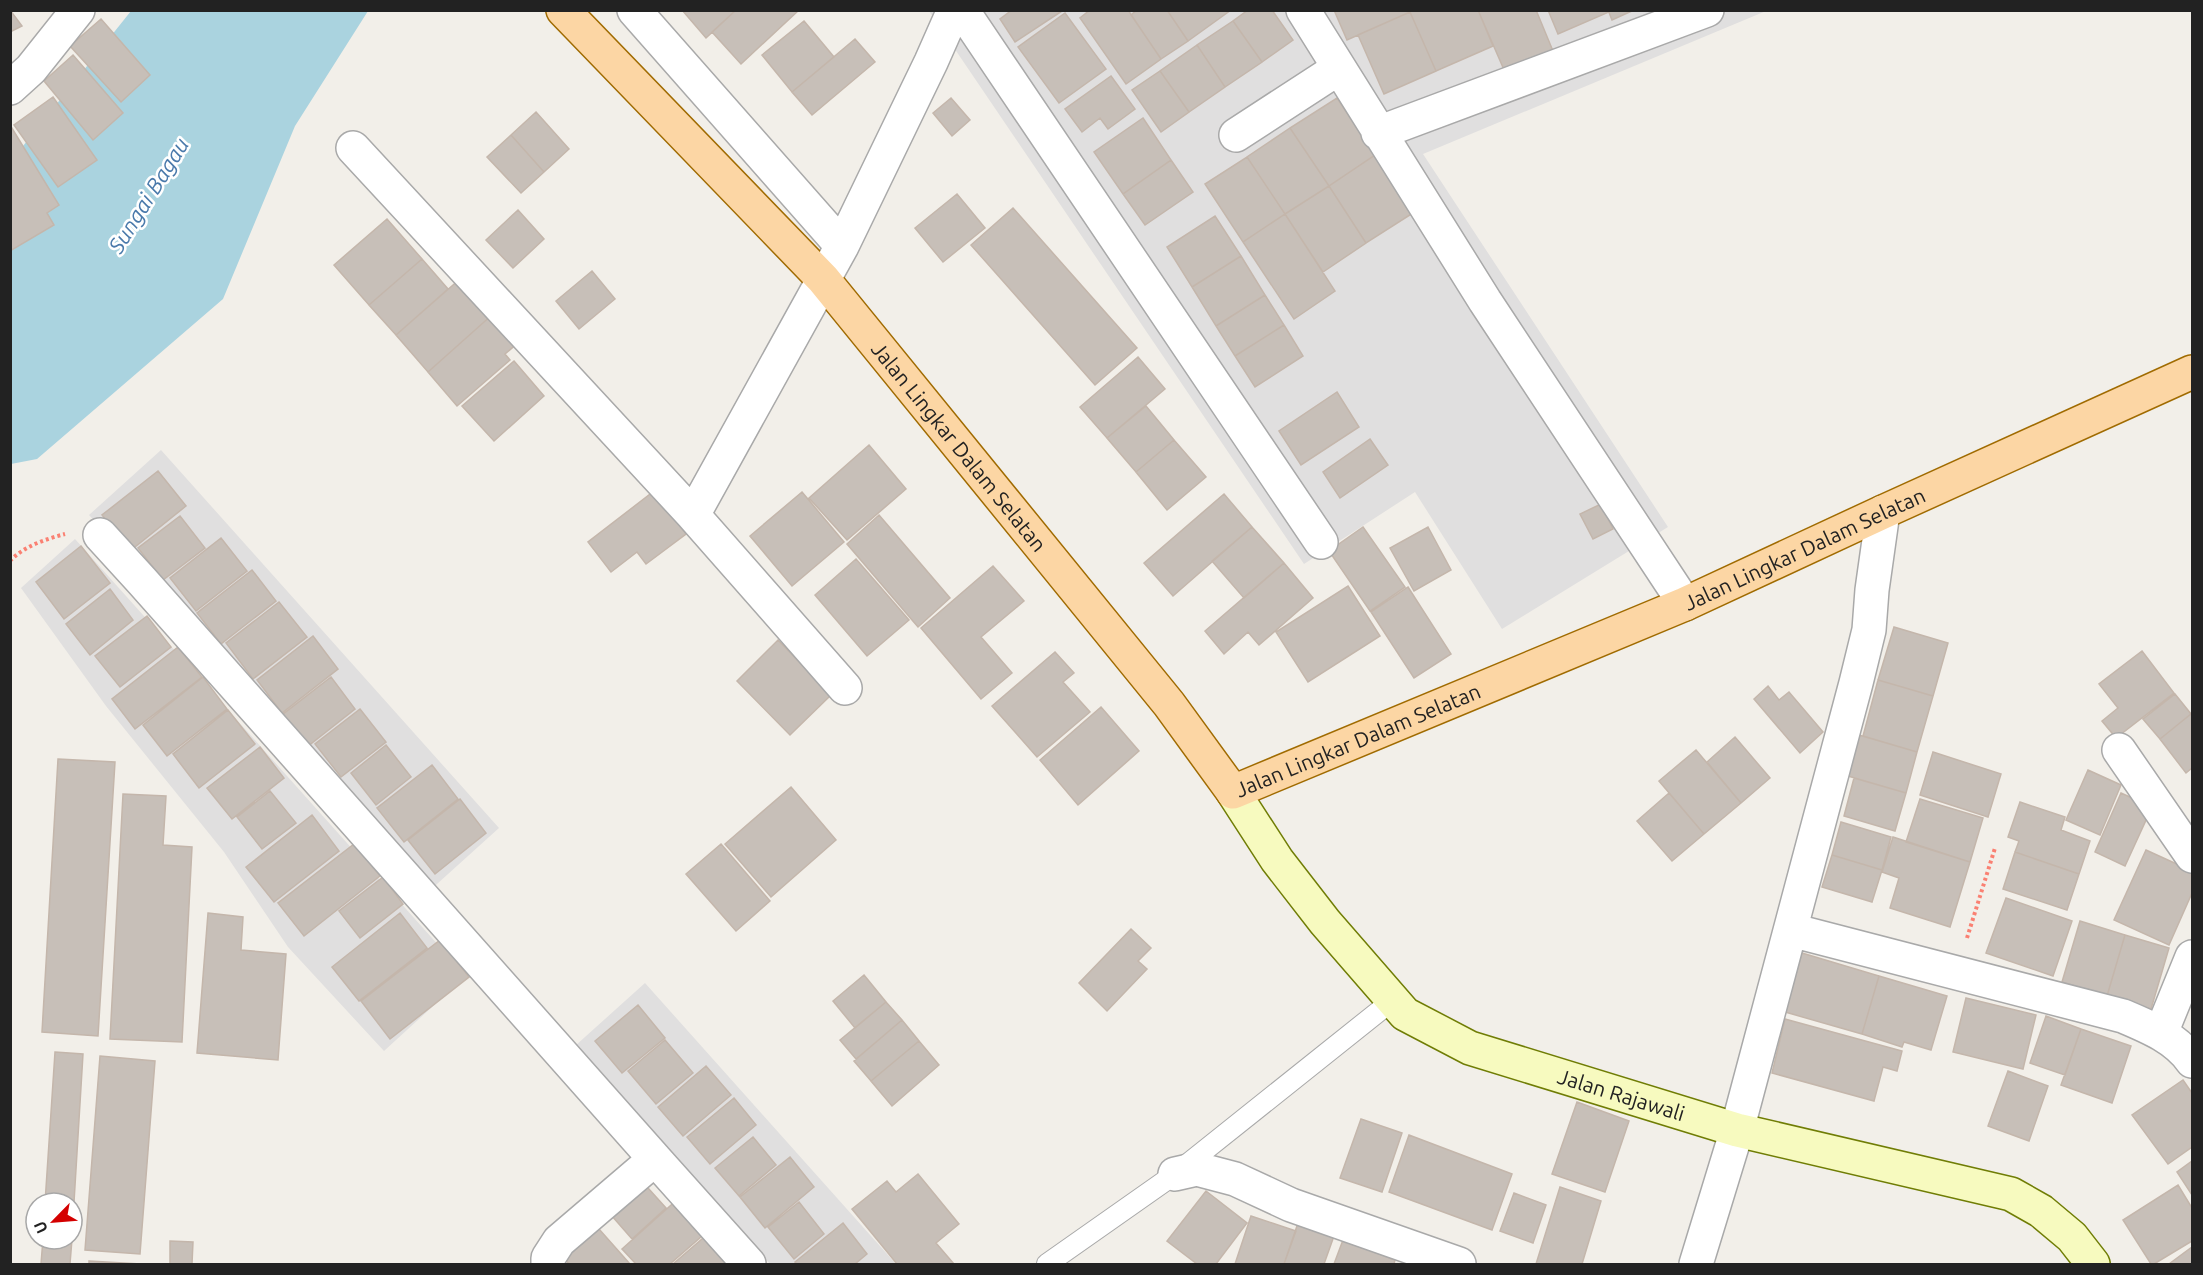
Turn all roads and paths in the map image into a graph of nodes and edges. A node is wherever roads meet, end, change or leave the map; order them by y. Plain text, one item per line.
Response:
1 (78, 10) edge
2 (563, 10) edge
3 (634, 10) edge
4 (954, 10) edge
5 (962, 10) edge
6 (1303, 10) edge
7 (1707, 10) edge
8 (1339, 68) junction
9 (10, 88) edge
10 (1378, 133) junction
11 (1236, 135) dead end
12 (353, 148) dead end
13 (842, 246) junction
14 (823, 279) junction
15 (2193, 372) edge
16 (1883, 512) junction
17 (693, 515) junction
18 (100, 535) joint
19 (1321, 542) dead end
20 (10, 561) edge
21 (1685, 604) junction
22 (845, 688) dead end
23 (2119, 750) dead end
24 (1233, 792) junction
25 (1995, 848) dead end
26 (2193, 856) edge
27 (1791, 930) junction
28 (2193, 957) edge
29 (1955, 973) junction
30 (1393, 1000) junction
31 (2183, 1046) edge
32 (1737, 1130) junction
33 (655, 1158) junction
34 (1174, 1174) junction
35 (548, 1264) edge
36 (749, 1264) edge
37 (1047, 1264) edge
38 (1459, 1264) edge
39 (1696, 1264) edge
40 (2093, 1264) edge

1 - 9 street
2 - 14 main road, Jalan Lingkar Dalam Selatan
3 - 13 street
4 - 13 street
5 - 19 street
6 - 8 street
7 - 10 street
8 - 10 street
8 - 11 street
10 - 21 street
12 - 17 street
13 - 14 street
14 - 17 street
14 - 24 main road, Jalan Lingkar Dalam Selatan
15 - 16 main road, Jalan Lingkar Dalam Selatan
16 - 21 main road, Jalan Lingkar Dalam Selatan
16 - 27 street
17 - 22 street
18 - 20 path
18 - 33 street
21 - 24 main road, Jalan Lingkar Dalam Selatan
23 - 26 street
24 - 30 street, Jalan Rajawali
25 - 29 path
27 - 29 street
27 - 32 street
28 - 31 street
29 - 31 street
30 - 32 street, Jalan Rajawali
30 - 34 lane
32 - 39 street
32 - 40 street, Jalan Rajawali
33 - 35 street
33 - 36 street
34 - 37 lane
34 - 38 street

